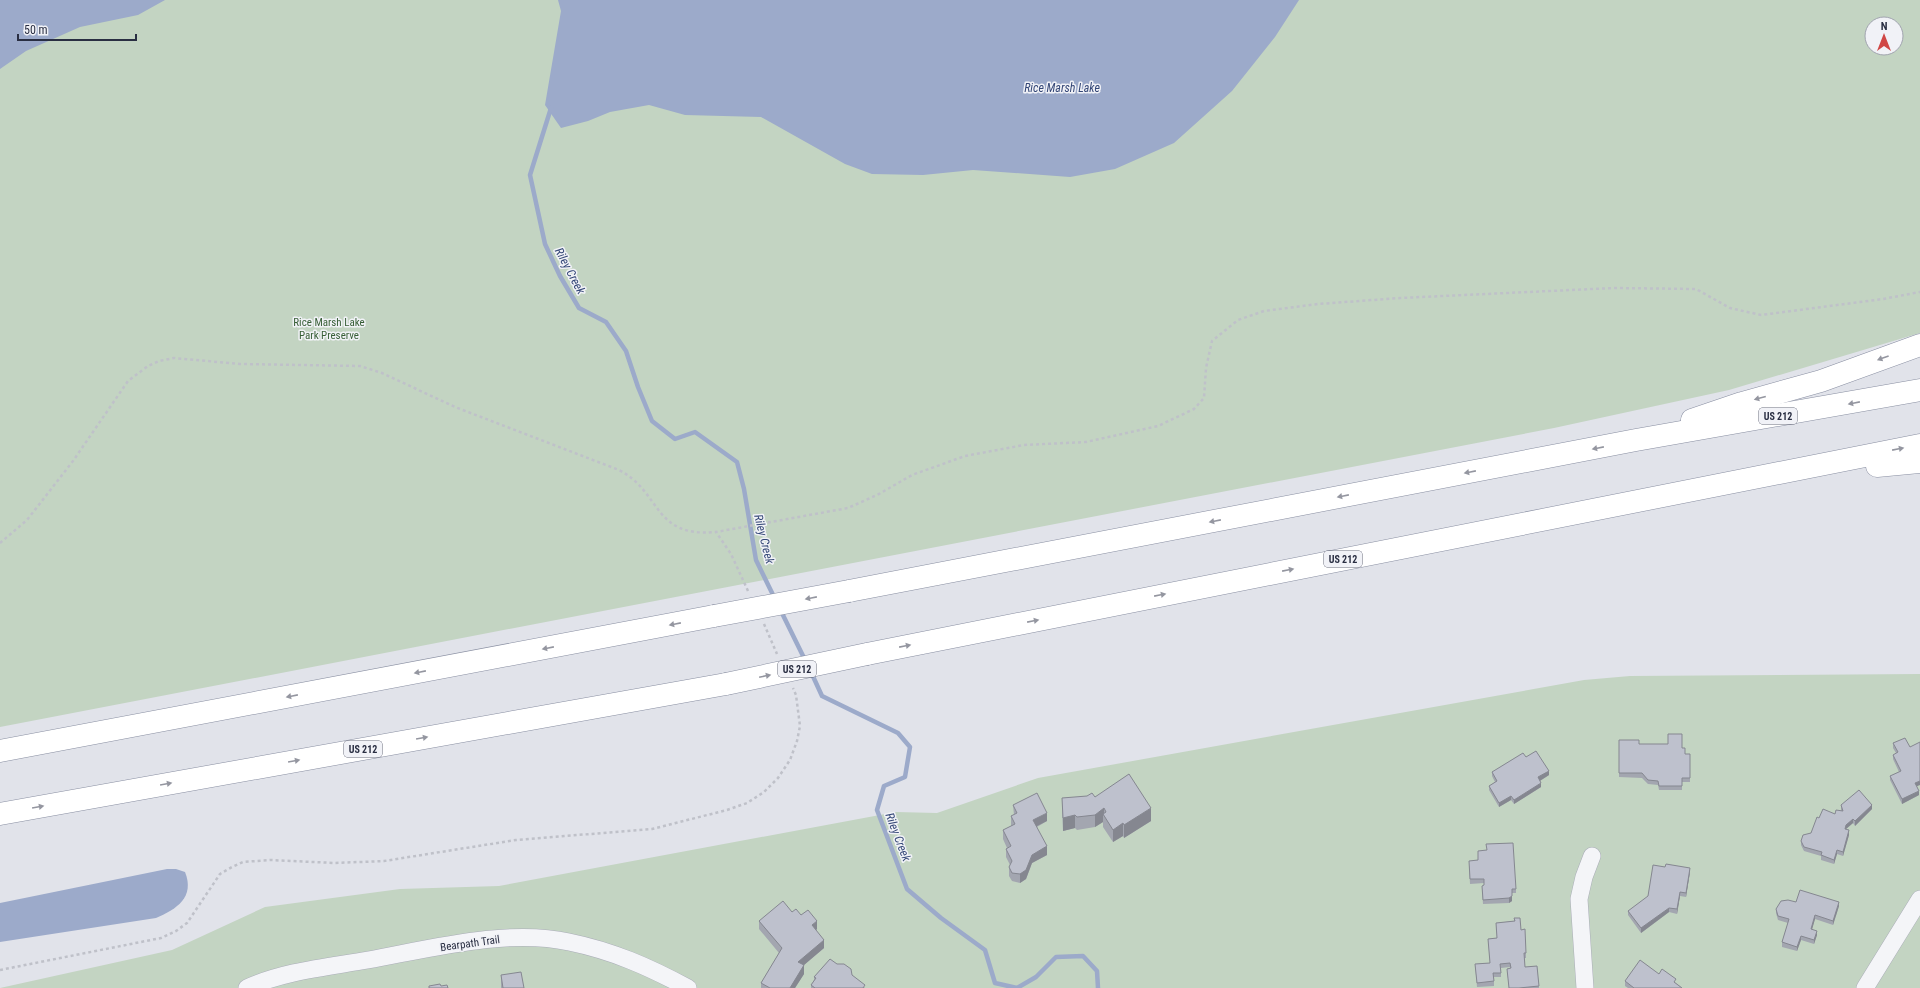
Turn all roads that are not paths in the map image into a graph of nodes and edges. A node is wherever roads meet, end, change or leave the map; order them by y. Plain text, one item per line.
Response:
1 (1920, 345) edge
2 (1920, 390) edge
3 (1636, 440) junction
4 (1920, 445) edge
5 (1920, 462) edge
6 (1818, 464) junction
7 (0, 751) edge
8 (0, 814) edge
9 (1592, 856) dead end
10 (1920, 900) edge
11 (247, 988) edge
12 (688, 988) edge
13 (1585, 988) edge
14 (1864, 988) edge

1 -> 3 highway
2 -> 3 highway, US 212
3 -> 7 highway, US 212, bridge
6 -> 4 highway, US 212
5 - 6 highway
8 -> 6 highway, US 212, bridge
9 - 13 street
10 - 14 street
11 - 12 street, Bearpath Trail

